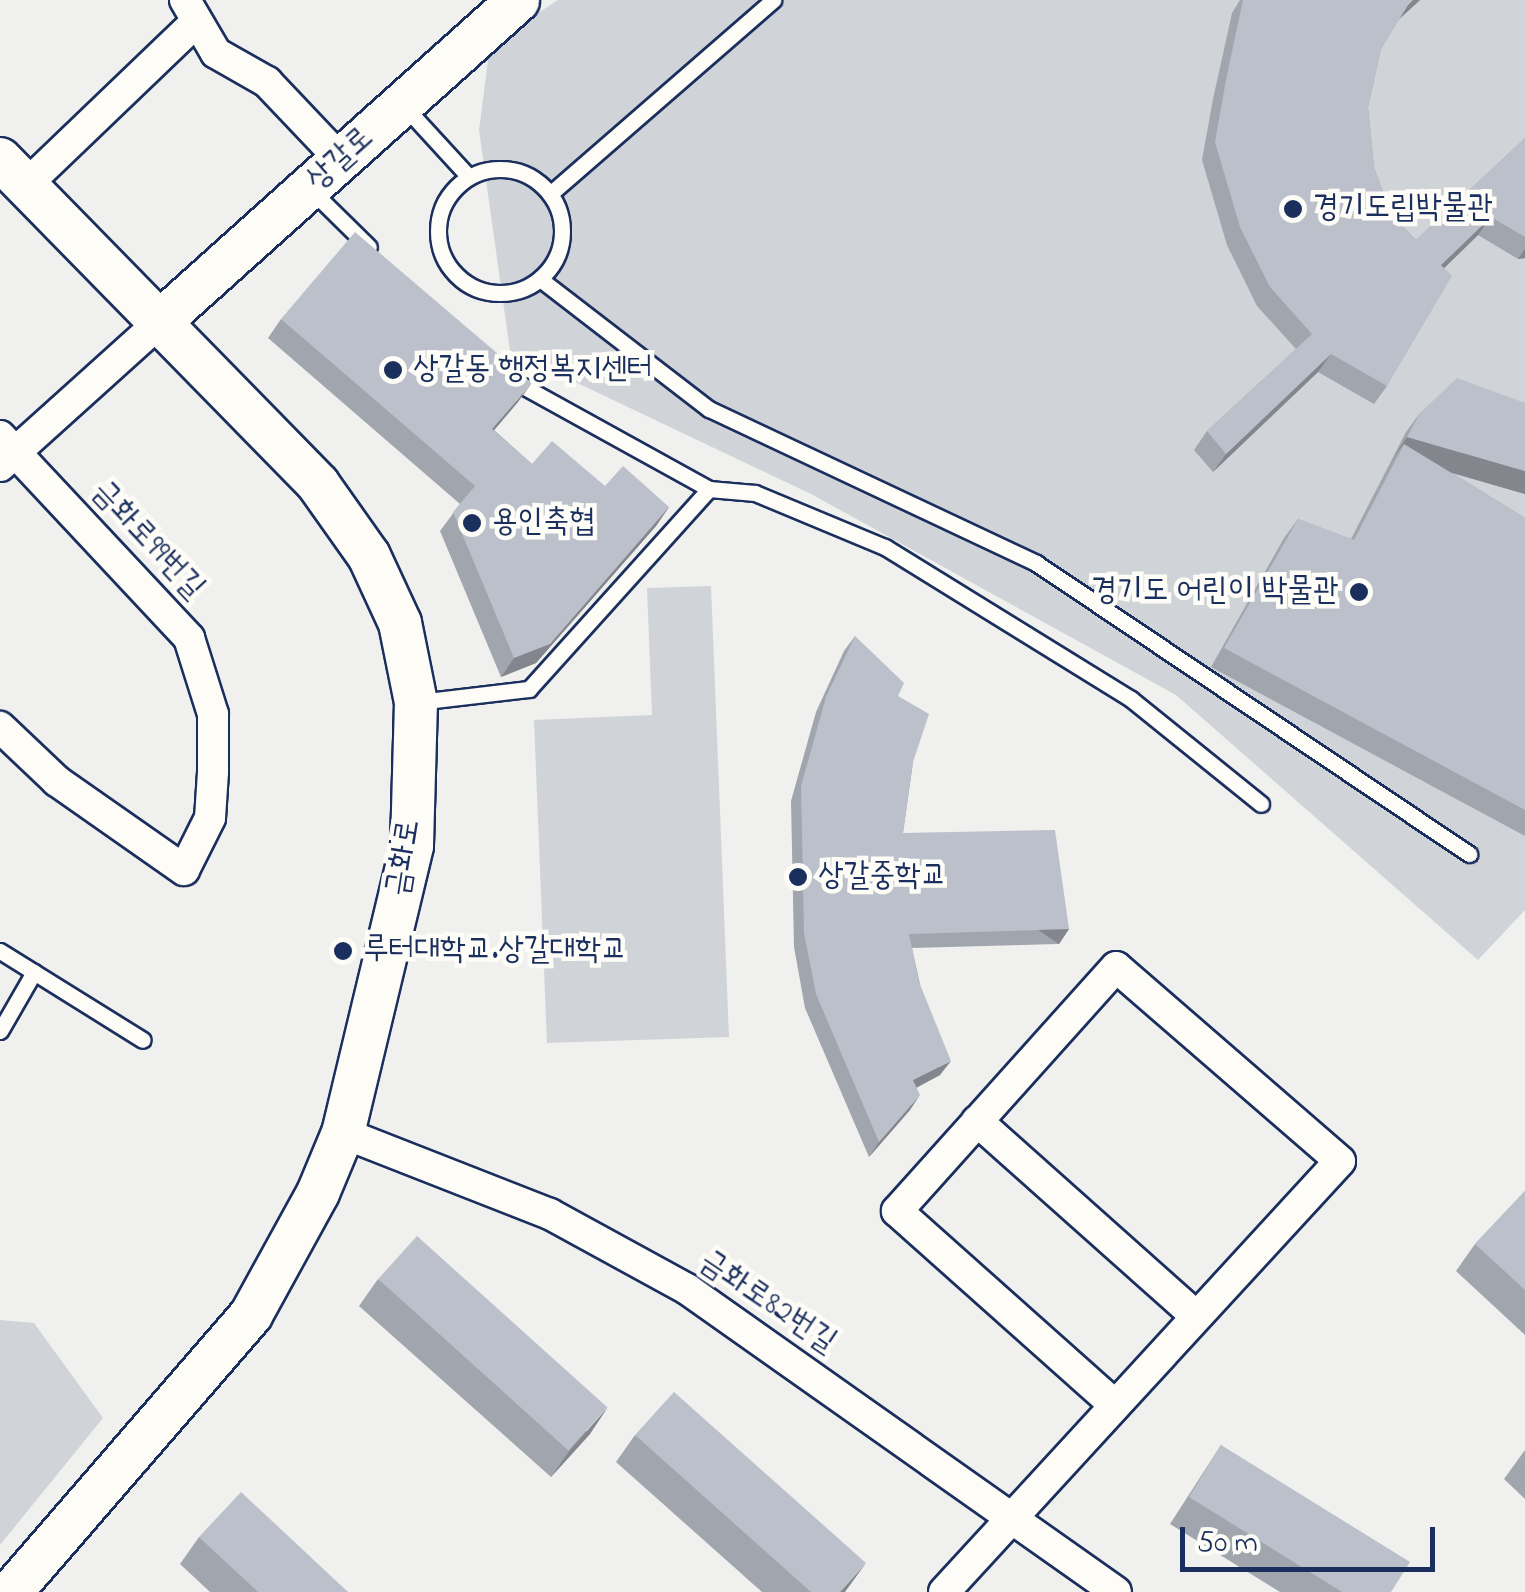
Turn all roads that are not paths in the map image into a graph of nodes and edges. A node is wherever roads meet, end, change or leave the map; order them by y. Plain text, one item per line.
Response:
1 (518, 0) edge
2 (772, 0) edge
3 (191, 11) edge
4 (404, 106) junction
5 (341, 160) junction
6 (13, 173) edge
7 (469, 176) junction
8 (309, 189) junction
9 (550, 194) junction
10 (377, 255) edge
11 (540, 279) junction
12 (163, 319) junction
13 (499, 373) edge
14 (5, 451) edge
15 (709, 489) junction
16 (416, 702) junction
17 (0, 727) edge
18 (1262, 804) dead end
19 (1468, 854) dead end
20 (0, 951) edge
21 (34, 972) junction
22 (0, 1031) edge
23 (144, 1040) dead end
24 (977, 1122) junction
25 (344, 1133) junction
26 (1196, 1316) junction
27 (1115, 1405) junction
28 (1013, 1515) junction
29 (11, 1592) edge
30 (944, 1592) edge
31 (1116, 1592) edge

1 - 4 street, 상갈로
2 - 9 lane
3 - 5 street
3 - 6 street
4 - 5 street, 상갈로
4 - 7 lane
5 - 8 street, 상갈로
6 - 12 street, 금화로
7 - 9 lane
7 - 11 lane
8 - 10 lane
8 - 12 street, 상갈로
9 - 11 lane
11 - 19 lane
12 - 14 street, 금화로99번길
12 - 16 street, 금화로
13 - 15 lane
14 - 17 street, 금화로99번길
15 - 16 lane
15 - 18 lane
16 - 25 street, 금화로
20 - 21 lane
21 - 22 lane
21 - 23 lane
24 - 26 street
24 - 26 street
24 - 27 street
25 - 28 street, 금화로82번길
25 - 29 street, 금화로
26 - 27 street
27 - 28 street
28 - 30 street
28 - 31 street, 금화로82번길

